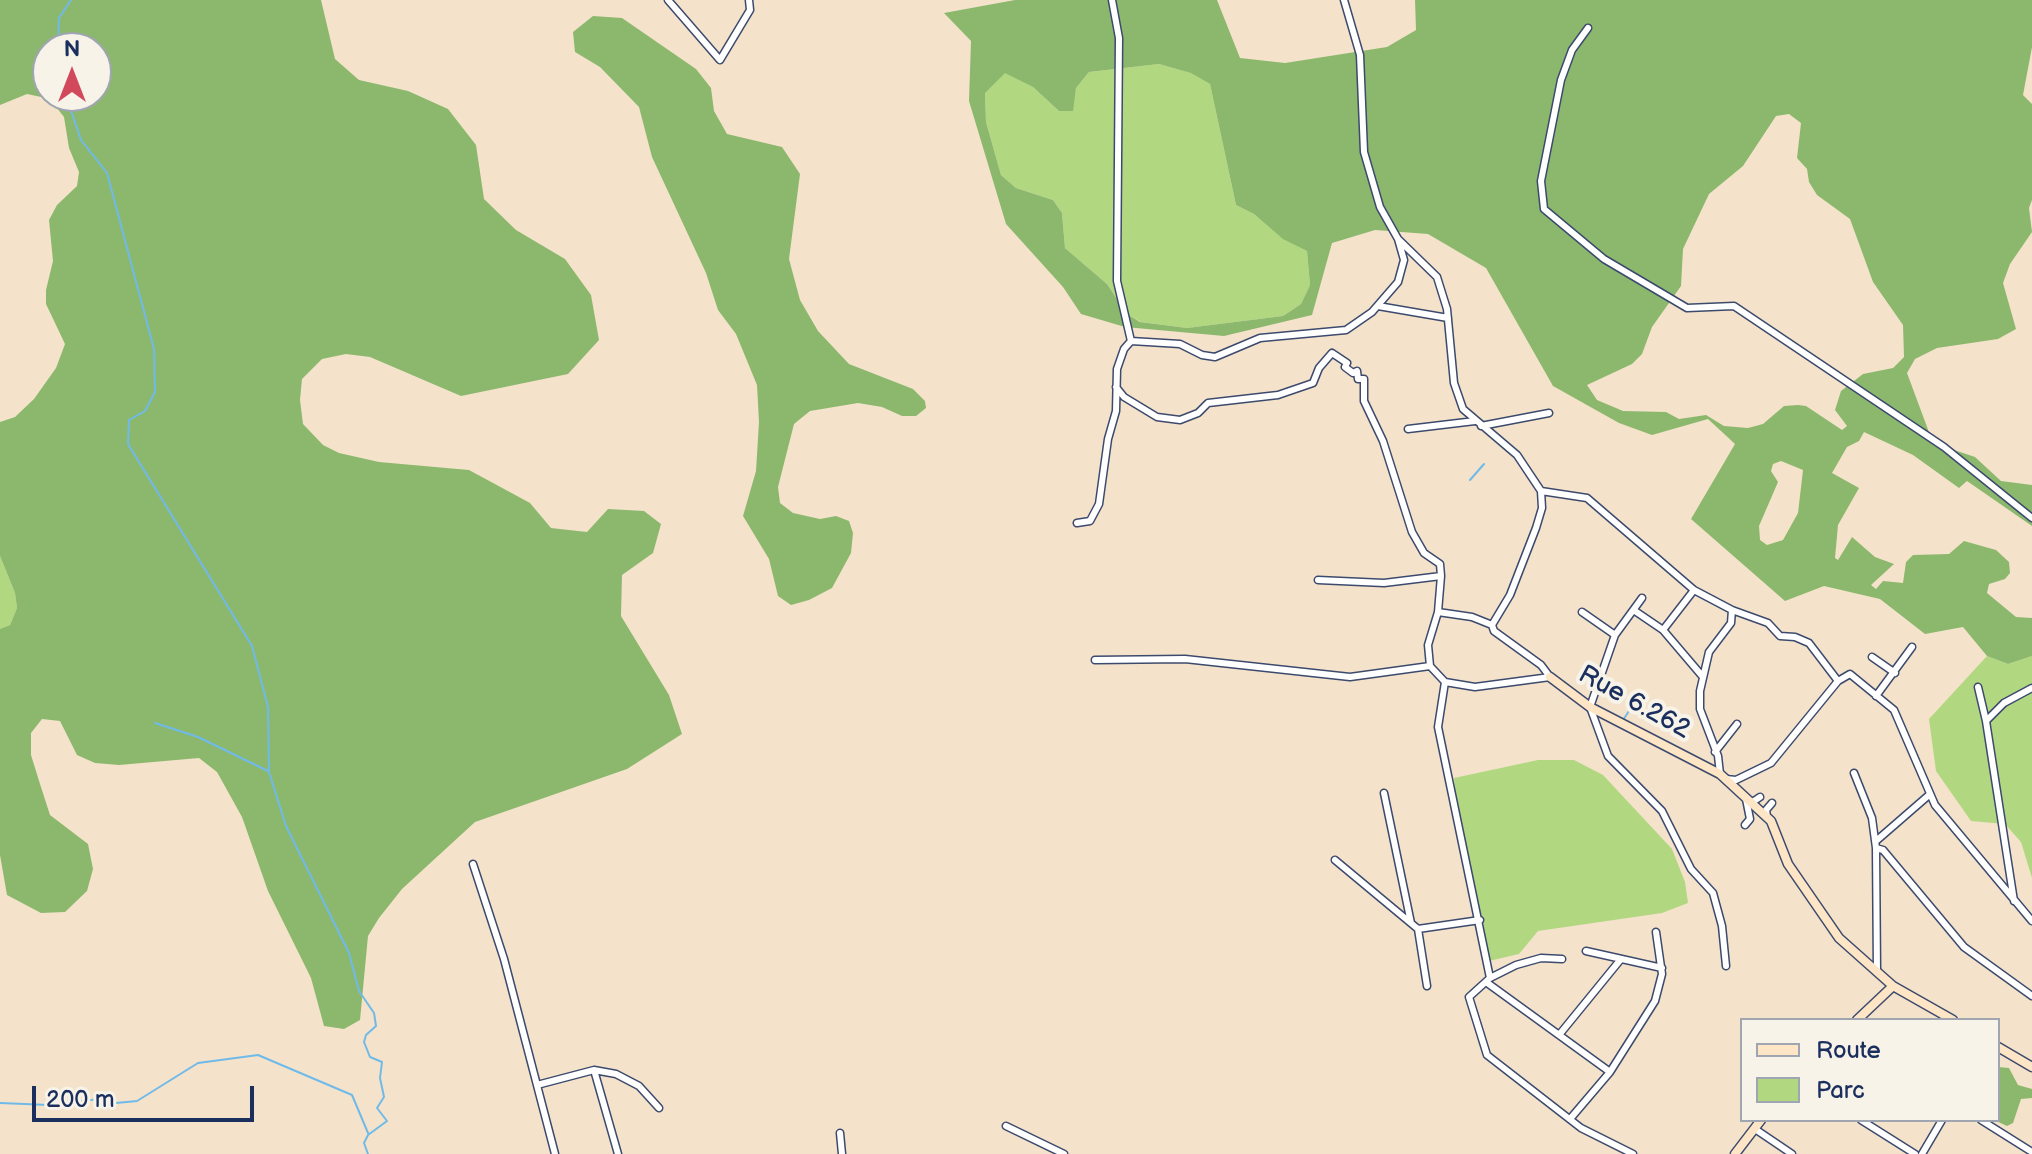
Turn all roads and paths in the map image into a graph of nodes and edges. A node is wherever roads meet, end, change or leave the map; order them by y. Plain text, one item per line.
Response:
1 (668, 0) edge
2 (749, 0) edge
3 (1112, 0) edge
4 (1344, 0) edge
5 (1588, 28) dead end
6 (1398, 239) junction
7 (1378, 306) junction
8 (1448, 318) junction
9 (1131, 341) junction
10 (1116, 387) junction
11 (1549, 413) dead end
12 (1478, 423) junction
13 (1408, 429) dead end
14 (1541, 491) junction
15 (2032, 518) edge
16 (1077, 523) dead end
17 (1441, 576) junction
18 (1318, 580) dead end
19 (1694, 590) junction
20 (1642, 598) dead end
21 (1732, 610) junction
22 (1635, 611) junction
23 (1438, 612) junction
24 (1582, 612) dead end
25 (1492, 625) junction
26 (1663, 630) junction
27 (1615, 635) junction
28 (1912, 647) dead end
29 (1872, 657) dead end
30 (1095, 660) dead end
31 (1430, 666) junction
32 (1895, 673) junction
33 (1550, 677) junction
34 (1703, 677) junction
35 (1838, 681) junction
36 (1445, 682) junction
37 (1978, 687) dead end
38 (2032, 688) edge
39 (1876, 696) junction
40 (1590, 707) junction
41 (1986, 721) junction
42 (1737, 724) dead end
43 (1715, 752) junction
44 (1854, 773) dead end
45 (1721, 776) junction
46 (1384, 793) dead end
47 (1929, 795) junction
48 (1760, 797) dead end
49 (1748, 799) junction
50 (1772, 803) dead end
51 (1767, 817) junction
52 (1745, 825) dead end
53 (1876, 844) junction
54 (1335, 860) dead end
55 (473, 864) dead end
56 (2014, 901) junction
57 (1480, 920) junction
58 (2032, 921) edge
59 (1411, 923) junction
60 (1418, 929) junction
61 (1656, 932) dead end
62 (1586, 951) dead end
63 (1562, 959) dead end
64 (1621, 959) junction
65 (1726, 966) dead end
66 (1662, 968) junction
67 (1877, 972) junction
68 (1488, 980) junction
69 (1427, 986) dead end
70 (1893, 986) junction
71 (2032, 996) edge
72 (1859, 1018) edge
73 (1949, 1018) edge
74 (1559, 1035) junction
75 (2000, 1048) edge
76 (2032, 1067) edge
77 (594, 1070) junction
78 (1610, 1072) junction
79 (537, 1085) junction
80 (659, 1108) dead end
81 (1570, 1119) junction
82 (1864, 1122) edge
83 (1941, 1122) edge
84 (1984, 1122) edge
85 (1758, 1124) edge
86 (1006, 1126) dead end
87 (840, 1133) dead end
88 (2032, 1152) edge
89 (555, 1154) edge
90 (618, 1154) edge
91 (842, 1154) edge
92 (1064, 1154) edge
93 (1633, 1154) edge
94 (1735, 1154) edge
95 (1792, 1154) edge
96 (1915, 1154) edge
97 (1922, 1154) edge

1 - 2 street
3 - 9 street
4 - 6 street
5 - 15 street
6 - 7 street
6 - 8 street
7 - 8 street
7 - 9 street
8 - 12 street
9 - 10 street
10 - 16 street
10 - 17 street
11 - 12 street
12 - 13 street
12 - 14 street
14 - 19 street
14 - 25 street
17 - 18 street
17 - 23 street
19 - 21 street
19 - 26 street
20 - 22 street
21 - 34 street
21 - 35 street
22 - 26 street
22 - 27 street
23 - 25 street
23 - 31 street
24 - 27 street
25 - 33 street
26 - 34 street
27 - 40 street
28 - 32 street
29 - 32 street
30 - 31 street
31 - 36 street
32 - 39 street
33 - 36 street, Rue 6.262
33 - 40 street, Rue 6.262
34 - 43 street
35 - 39 street
35 - 45 street
36 - 57 street
37 - 41 street
38 - 41 street
39 - 47 street
40 - 45 street, Rue 6.262
40 - 65 street
41 - 56 street
42 - 43 street
43 - 45 street
44 - 53 street
45 - 49 street, Rue 6.262
46 - 59 street
47 - 53 street
47 - 56 street
48 - 49 street
49 - 51 street, Rue 6.262
49 - 52 street
50 - 51 street
51 - 67 street, Rue 6.262
53 - 67 street
53 - 71 street
54 - 59 street
55 - 79 street
56 - 58 street
57 - 60 street
57 - 68 street
59 - 60 street
60 - 69 street
61 - 66 street
62 - 64 street
63 - 68 street
64 - 66 street
64 - 74 street
66 - 78 street
67 - 70 street, Rue 6.262
68 - 74 street
68 - 81 street
70 - 72 street
70 - 73 street, Rue 6.262
74 - 78 street
75 - 76 street
77 - 79 street
77 - 80 street
77 - 90 street
78 - 81 street
79 - 89 street
81 - 93 street
82 - 96 street
83 - 97 street
84 - 88 street
85 - 94 street
85 - 95 street
86 - 92 street
87 - 91 street

